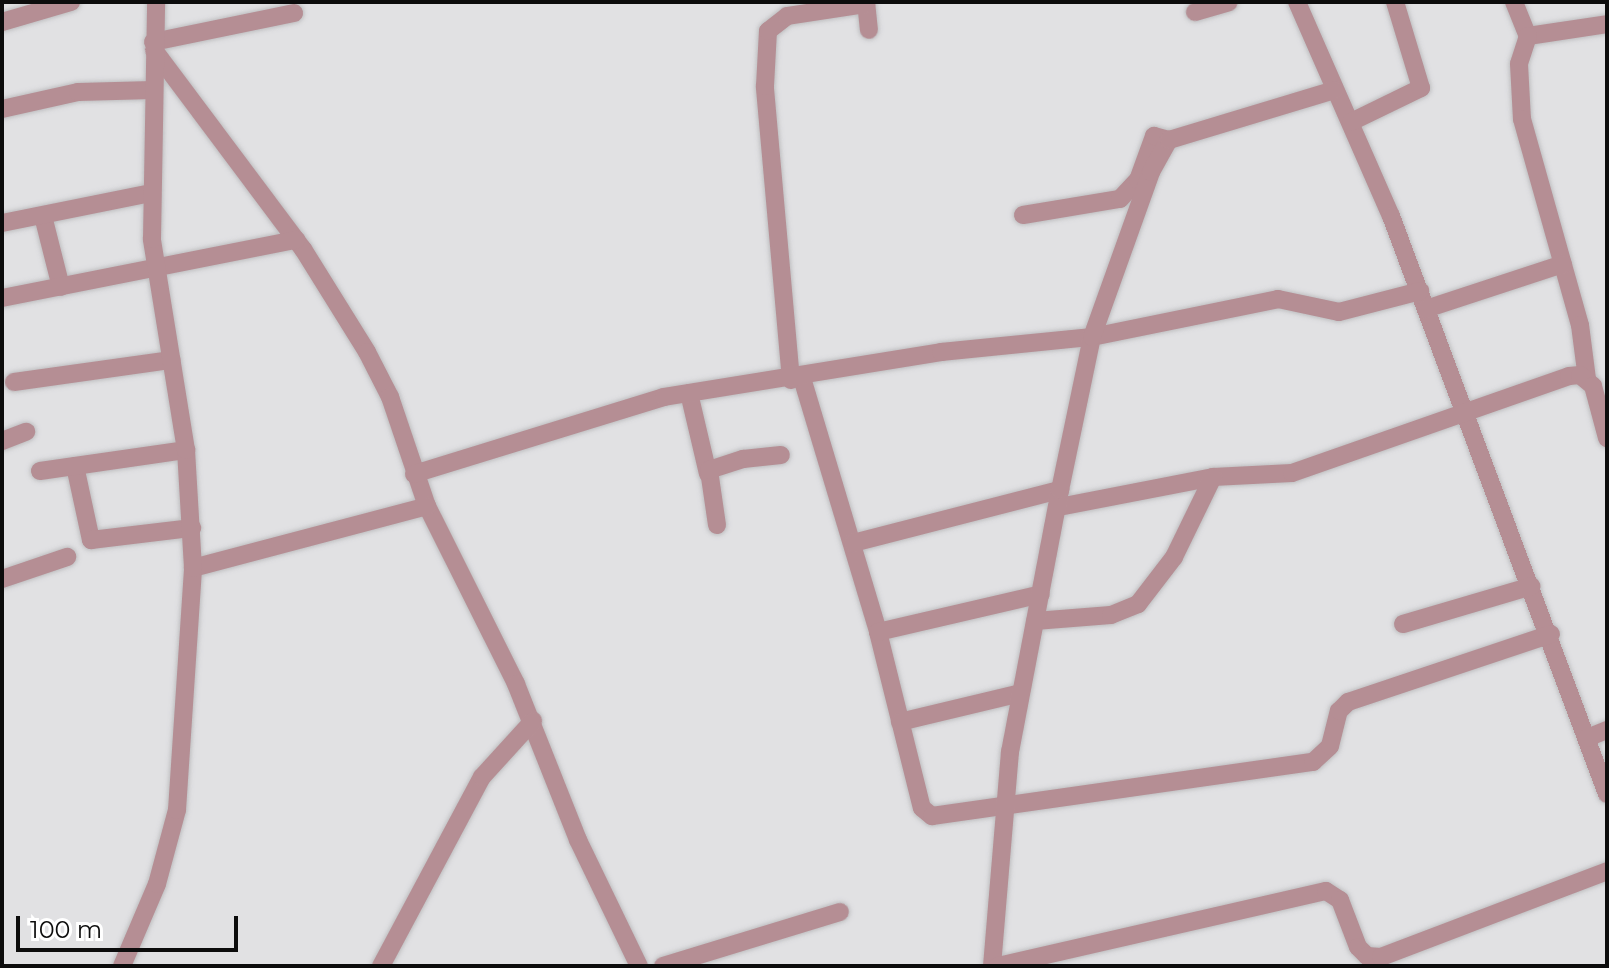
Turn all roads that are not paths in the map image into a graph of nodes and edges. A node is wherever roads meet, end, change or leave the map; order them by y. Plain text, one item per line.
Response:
1 (71, 2) edge
2 (156, 2) edge
3 (1229, 2) edge
4 (1297, 2) edge
5 (1395, 2) edge
6 (1514, 2) edge
7 (866, 3) edge
8 (23, 8) edge
9 (1195, 12) dead end
10 (294, 13) dead end
11 (2, 22) edge
12 (1607, 24) edge
13 (869, 30) dead end
14 (1528, 36) junction
15 (154, 46) junction
16 (153, 90) junction
17 (1335, 90) junction
18 (2, 109) edge
19 (1351, 122) junction
20 (1169, 140) junction
21 (151, 193) junction
22 (1023, 215) dead end
23 (43, 216) junction
24 (2, 223) edge
25 (296, 240) junction
26 (1563, 264) junction
27 (155, 268) junction
28 (61, 287) junction
29 (2, 298) edge
30 (1423, 300) junction
31 (1092, 337) junction
32 (171, 360) junction
33 (796, 379) junction
34 (14, 382) dead end
35 (1596, 383) edge
36 (689, 393) junction
37 (1465, 415) junction
38 (26, 432) dead end
39 (1607, 438) edge
40 (2, 441) edge
41 (186, 450) junction
42 (781, 455) dead end
43 (75, 466) junction
44 (40, 471) dead end
45 (414, 474) junction
46 (708, 474) junction
47 (1213, 477) junction
48 (1060, 499) junction
49 (427, 506) junction
50 (717, 525) dead end
51 (192, 528) junction
52 (853, 543) junction
53 (67, 557) dead end
54 (193, 568) junction
55 (2, 579) edge
56 (1532, 586) junction
57 (1041, 594) junction
58 (1035, 621) junction
59 (1403, 624) dead end
60 (878, 632) junction
61 (1551, 634) junction
62 (1021, 693) junction
63 (533, 721) junction
64 (900, 722) junction
65 (1607, 730) edge
66 (1587, 738) junction
67 (1607, 794) edge
68 (1004, 802) junction
69 (1607, 871) edge
70 (840, 912) dead end
71 (122, 966) edge
72 (381, 966) edge
73 (639, 966) edge
74 (663, 966) edge
75 (992, 966) edge
76 (998, 966) edge

1 - 8 street
2 - 15 street
3 - 9 street
4 - 17 street
5 - 19 street
6 - 14 street
7 - 13 street
7 - 33 street
8 - 11 street
10 - 15 street
12 - 14 street
14 - 26 street
15 - 16 street
15 - 25 street
16 - 18 street
16 - 21 street
17 - 19 street
17 - 20 street
19 - 30 street
20 - 22 street
20 - 31 street
21 - 23 street
21 - 27 street
23 - 24 street
23 - 28 street
25 - 27 street
25 - 45 street
26 - 30 street
26 - 35 street
27 - 28 street
27 - 32 street
28 - 29 street
30 - 31 street
30 - 37 street
31 - 33 street
31 - 48 street
32 - 34 street
32 - 41 street
33 - 36 street
33 - 52 street
35 - 37 street
35 - 39 street
36 - 45 street
36 - 46 street
37 - 47 street
37 - 56 street
38 - 40 street
41 - 43 street
41 - 51 street
42 - 46 street
43 - 44 street
43 - 51 street
45 - 49 street
46 - 50 street
47 - 48 street
47 - 58 street
48 - 52 street
48 - 57 street
49 - 54 street
49 - 63 street
51 - 54 street
52 - 60 street
53 - 55 street
54 - 71 street
56 - 59 street
56 - 61 street
57 - 58 street
57 - 60 street
58 - 62 street
60 - 64 street
61 - 66 street
61 - 68 street
62 - 64 street
62 - 68 street
63 - 72 street
63 - 73 street
64 - 68 street
65 - 66 street
66 - 67 street
68 - 75 street
69 - 76 street
70 - 74 street

